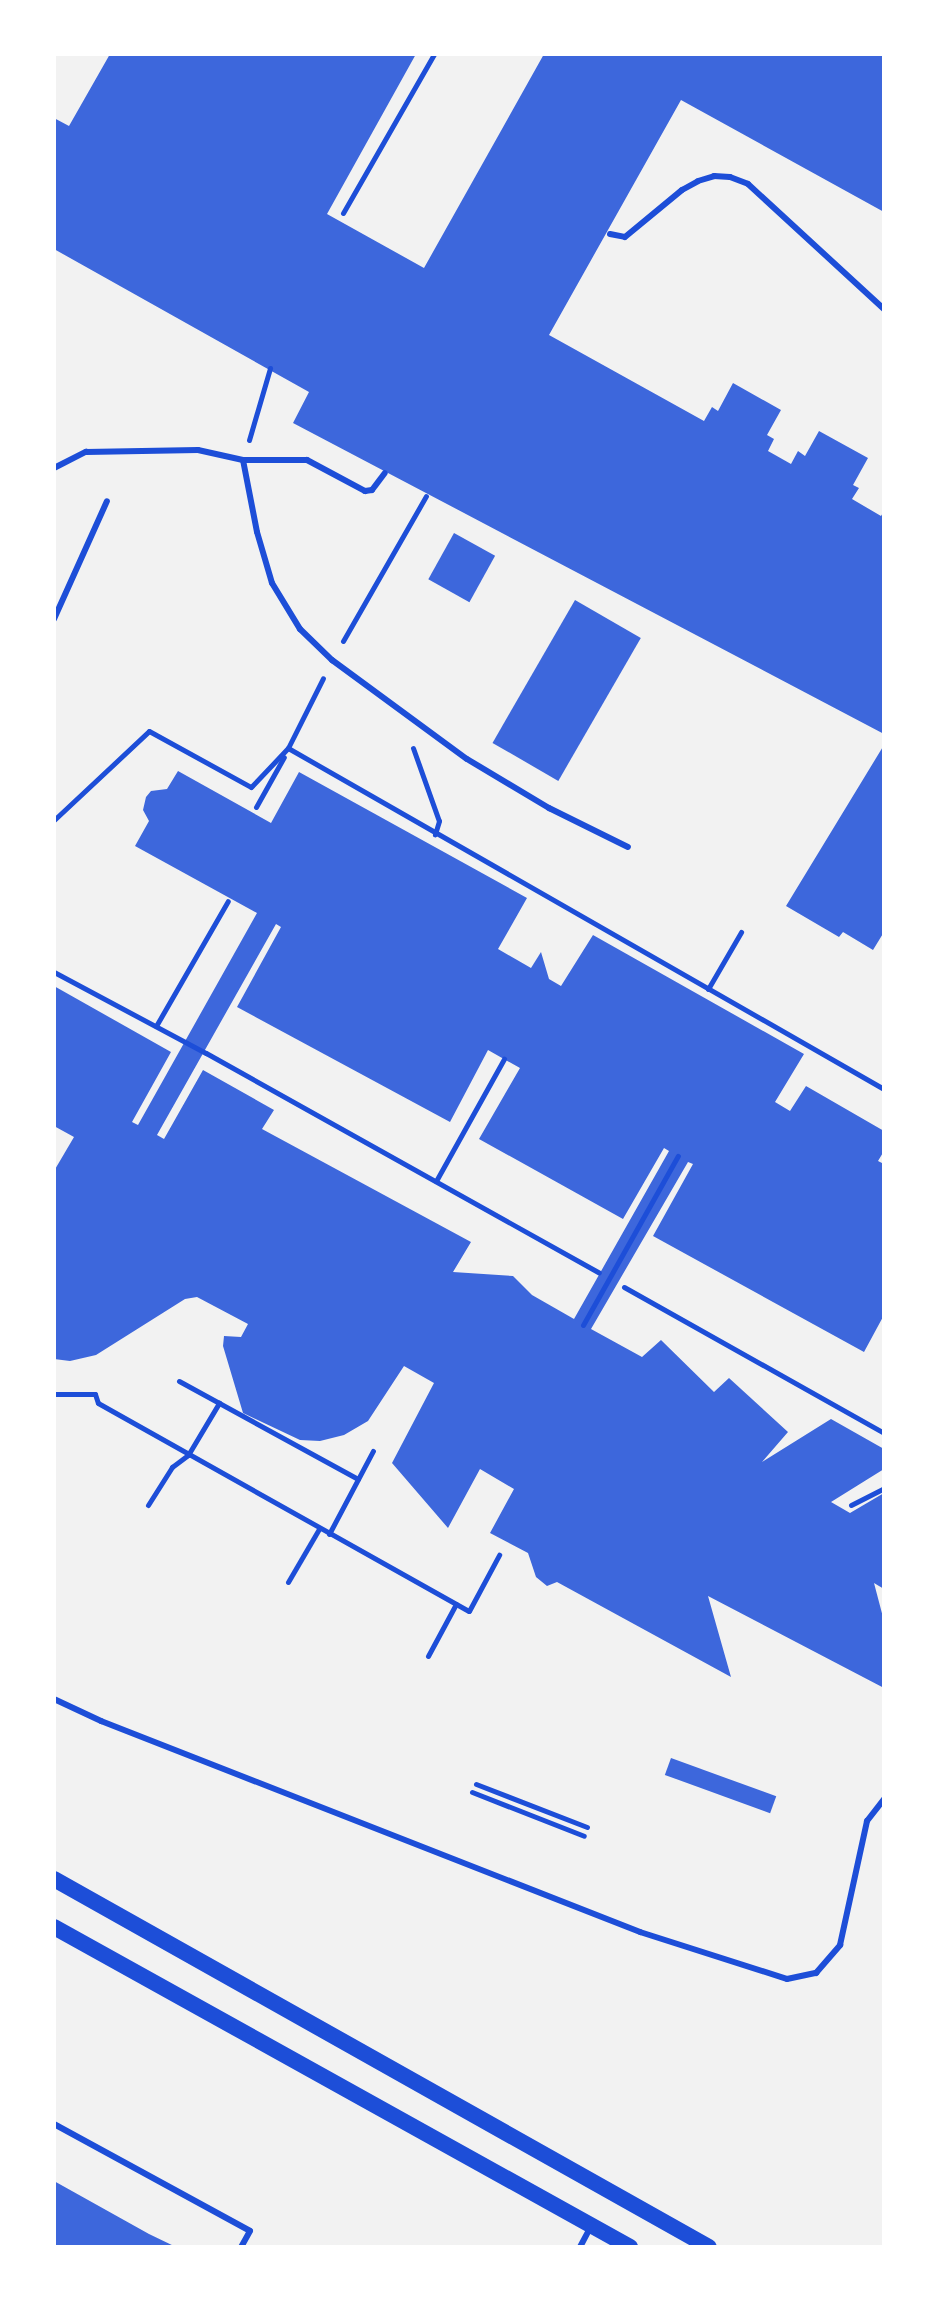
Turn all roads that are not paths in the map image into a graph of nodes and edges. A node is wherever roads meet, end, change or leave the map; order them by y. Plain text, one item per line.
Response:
1 (610, 234) dead end
2 (884, 309) edge
3 (243, 460) junction
4 (54, 468) edge
5 (385, 473) dead end
6 (107, 501) dead end
7 (54, 619) edge
8 (628, 847) dead end
9 (54, 1699) edge
10 (884, 1799) edge
11 (54, 1879) edge
12 (54, 1927) edge
13 (54, 2124) edge
14 (591, 2225) junction
15 (241, 2247) edge
16 (580, 2247) edge
17 (630, 2247) edge
18 (709, 2247) edge

1 - 2 lane
3 - 4 lane
3 - 5 lane
3 - 8 lane
6 - 7 lane
9 - 10 lane
11 - 18 main road
12 - 14 main road
13 - 15 lane
14 - 16 lane
14 - 17 main road

